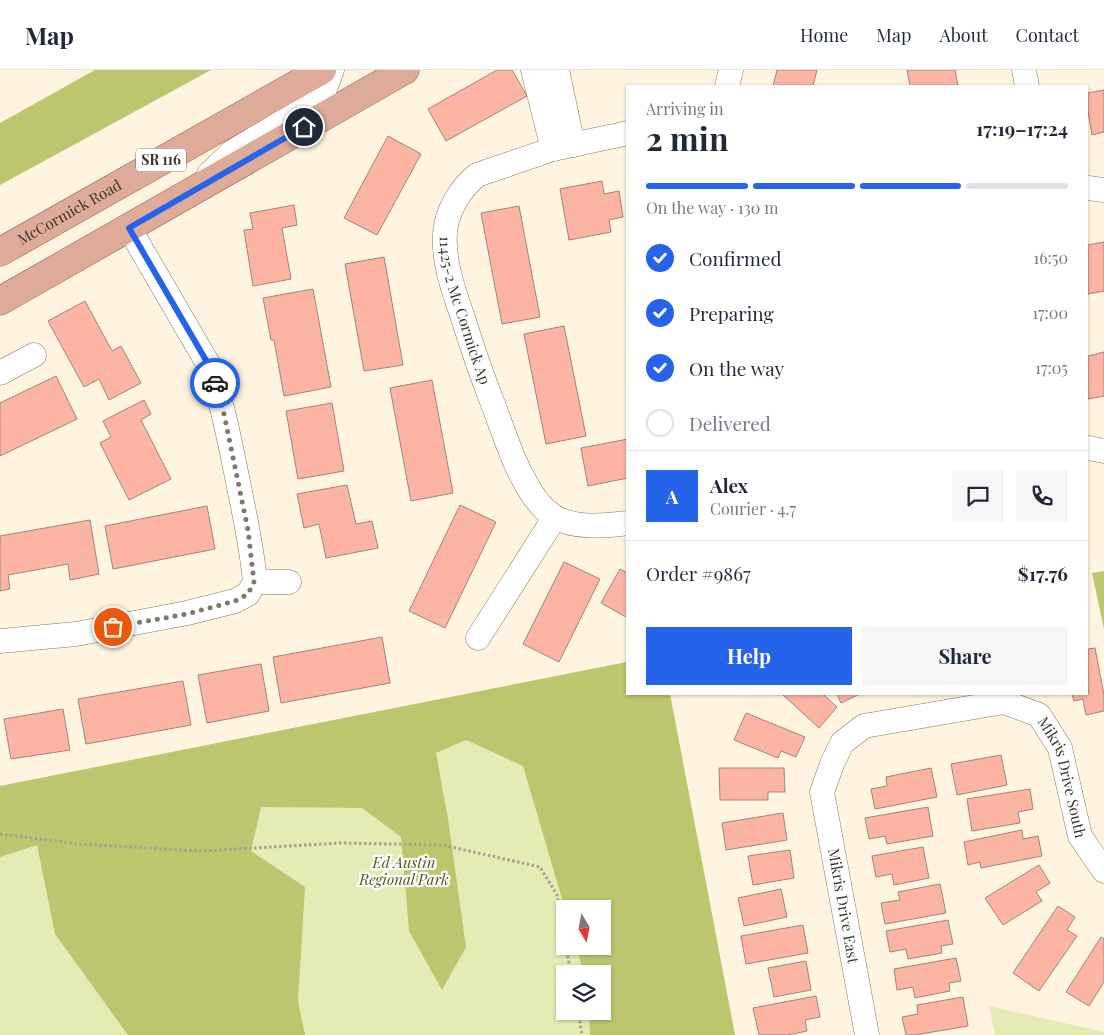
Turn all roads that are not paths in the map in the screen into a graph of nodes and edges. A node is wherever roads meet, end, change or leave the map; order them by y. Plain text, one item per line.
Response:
1 (322, 70) edge
2 (332, 70) edge
3 (405, 70) edge
4 (533, 70) edge
5 (557, 70) edge
6 (732, 70) edge
7 (1024, 70) edge
8 (727, 85) edge
9 (1027, 85) edge
10 (626, 133) edge
11 (563, 147) junction
12 (1088, 188) edge
13 (1104, 190) edge
14 (187, 194) junction
15 (129, 228) junction
16 (0, 252) edge
17 (0, 301) edge
18 (34, 355) dead end
19 (0, 373) edge
20 (1088, 448) edge
21 (1104, 451) edge
22 (555, 517) junction
23 (626, 523) edge
24 (254, 582) junction
25 (289, 582) dead end
26 (478, 638) dead end
27 (0, 641) edge
28 (827, 778) joint
29 (1104, 871) edge
30 (867, 1035) edge

1 - 16 main road, McCormick Road / SR 116
2 - 14 street
3 - 14 main road, SR 116
4 - 11 street
5 - 11 street
6 - 8 street
7 - 9 street
10 - 11 street, 11425-2 Mc Cormick Ap
11 - 22 street, 11425-2 Mc Cormick Ap
12 - 13 street
14 - 15 main road, SR 116
15 - 17 main road, SR 116
15 - 24 street
18 - 19 street
20 - 21 street
22 - 23 street
22 - 26 street
24 - 25 street
24 - 27 street
28 - 29 street, Mikris Drive South
28 - 30 street, Mikris Drive East

